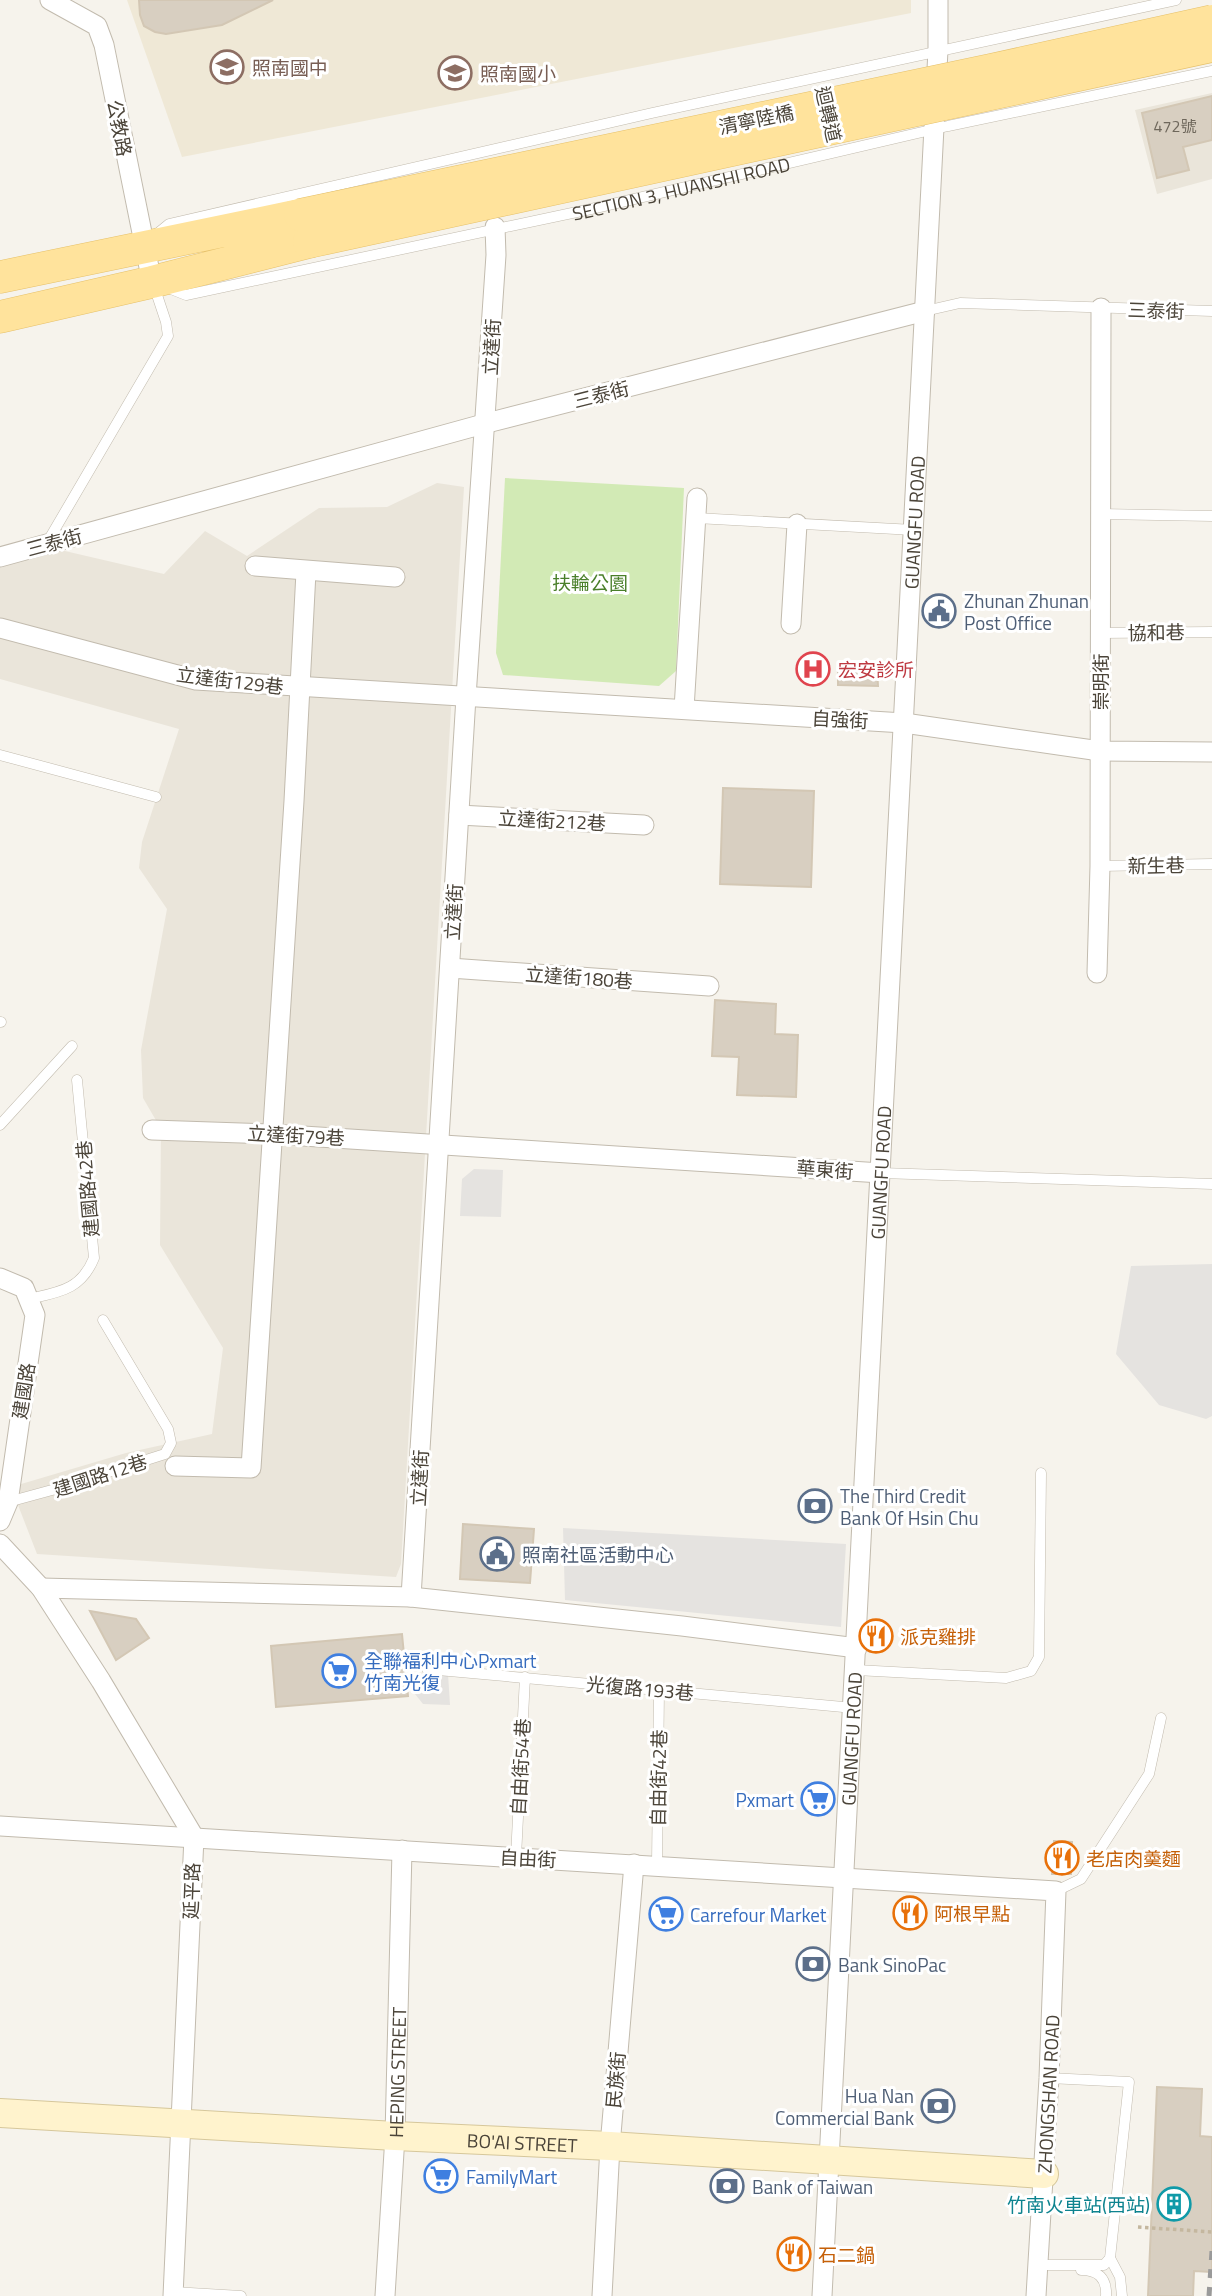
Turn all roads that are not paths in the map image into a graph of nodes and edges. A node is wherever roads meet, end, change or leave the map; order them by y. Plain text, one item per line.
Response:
1 (50, 0) edge
2 (938, 0) edge
3 (1176, 0) edge
4 (1212, 21) edge
5 (1212, 46) edge
6 (938, 50) junction
7 (1212, 71) edge
8 (820, 76) junction
9 (794, 82) junction
10 (934, 129) junction
11 (838, 151) junction
12 (812, 157) junction
13 (495, 227) junction
14 (304, 228) junction
15 (144, 246) junction
16 (0, 277) edge
17 (152, 282) junction
18 (1101, 308) junction
19 (925, 311) junction
20 (1212, 312) edge
21 (0, 317) edge
22 (487, 424) junction
23 (696, 508) joint
24 (1100, 514) junction
25 (1212, 516) edge
26 (797, 524) junction
27 (914, 530) junction
28 (46, 544) junction
29 (0, 557) edge
30 (255, 566) dead end
31 (306, 572) junction
32 (395, 578) dead end
33 (792, 624) dead end
34 (0, 628) edge
35 (1212, 632) edge
36 (1100, 633) junction
37 (299, 687) junction
38 (466, 697) junction
39 (684, 709) junction
40 (904, 723) junction
41 (1100, 751) junction
42 (1212, 752) edge
43 (0, 755) edge
44 (156, 797) dead end
45 (459, 815) junction
46 (644, 825) dead end
47 (1212, 864) edge
48 (1100, 866) junction
49 (450, 968) junction
50 (1097, 973) dead end
51 (709, 986) dead end
52 (72, 1046) dead end
53 (77, 1080) dead end
54 (0, 1125) edge
55 (152, 1130) dead end
56 (272, 1134) junction
57 (439, 1143) junction
58 (881, 1173) junction
59 (1212, 1184) edge
60 (0, 1278) edge
61 (29, 1299) junction
62 (103, 1320) dead end
63 (174, 1466) dead end
64 (1041, 1473) dead end
65 (8, 1502) junction
66 (0, 1521) edge
67 (0, 1545) edge
68 (41, 1588) junction
69 (411, 1597) junction
70 (857, 1648) junction
71 (427, 1669) dead end
72 (856, 1670) junction
73 (525, 1677) junction
74 (659, 1690) junction
75 (854, 1708) junction
76 (1161, 1718) dead end
77 (0, 1826) edge
78 (194, 1838) junction
79 (402, 1850) junction
80 (516, 1857) junction
81 (634, 1864) junction
82 (657, 1865) junction
83 (845, 1877) junction
84 (1056, 1891) junction
85 (1049, 2078) junction
86 (0, 2113) edge
87 (182, 2123) junction
88 (395, 2136) junction
89 (610, 2146) junction
90 (829, 2161) junction
91 (1044, 2174) junction
92 (1110, 2258) junction
93 (1038, 2267) junction
94 (173, 2294) edge
95 (241, 2296) edge
96 (385, 2296) edge
97 (602, 2296) edge
98 (822, 2296) edge
99 (1036, 2296) edge
100 (1106, 2296) edge
101 (1122, 2296) edge

1 - 15 street, 公教路
2 - 6 street, GUANGFU ROAD
3 - 6 lane
4 - 14 main road, 清寧陸橋, bridge
5 - 14 main road, 清寧陸橋, bridge
6 - 8 lane
6 - 10 street, GUANGFU ROAD
7 - 10 lane, SECTION 3, HUANSHI ROAD
8 - 9 lane
8 - 11 lane, 迴轉道
9 - 12 lane, 迴轉道
9 - 15 lane
10 - 11 lane, SECTION 3, HUANSHI ROAD
10 - 19 street, GUANGFU ROAD
11 - 12 lane, SECTION 3, HUANSHI ROAD
12 - 13 lane, SECTION 3, HUANSHI ROAD
13 - 17 lane, SECTION 3, HUANSHI ROAD
13 - 22 street, 立達街
14 - 15 main road
14 - 17 main road
15 - 16 main road
15 - 17 street, 公教路
17 - 21 main road
17 - 28 lane
18 - 19 lane, 三泰街
18 - 20 lane, 三泰街
18 - 24 street, 崇明街
19 - 22 street, 三泰街
19 - 27 street, GUANGFU ROAD
22 - 28 street, 三泰街
22 - 38 street, 立達街
23 - 26 lane
23 - 39 street
24 - 25 lane
24 - 36 street, 崇明街
26 - 27 lane
26 - 33 street
27 - 40 street, GUANGFU ROAD
28 - 29 street, 三泰街
30 - 31 street
31 - 32 street
31 - 37 street
34 - 37 street, 立達街129巷
35 - 36 lane, 協和巷
36 - 41 street, 崇明街
37 - 38 street, 立達街129巷
37 - 56 street
38 - 39 street, 自強街
38 - 45 street, 立達街
39 - 40 street, 自強街
40 - 41 street, 自強街
40 - 58 street, GUANGFU ROAD
41 - 42 street, 自強街
41 - 48 street, 崇明街
43 - 44 lane
45 - 46 street, 立達街212巷
45 - 49 street, 立達街
47 - 48 lane, 新生巷
48 - 50 street, 崇明街
49 - 51 street, 立達街180巷
49 - 57 street, 立達街
52 - 54 lane
53 - 61 lane, 建國路42巷
55 - 56 street, 立達街79巷
56 - 57 street, 立達街79巷
56 - 63 street
57 - 58 street, 華東街
57 - 69 street, 立達街
58 - 59 lane, 華東街
58 - 70 street, GUANGFU ROAD
60 - 61 street
61 - 65 street, 建國路
62 - 65 lane, 建國路12巷
64 - 72 lane
65 - 66 street, 建國路
67 - 68 street, 延平路
68 - 69 street
68 - 78 street, 延平路
69 - 70 street
70 - 72 street, GUANGFU ROAD
71 - 73 lane, 光復路193巷
72 - 75 street, GUANGFU ROAD
73 - 74 lane, 光復路193巷
73 - 80 lane, 自由街54巷
74 - 75 lane, 光復路193巷
74 - 82 lane, 自由街42巷
75 - 83 street, GUANGFU ROAD
76 - 84 lane
77 - 78 street, 自由街
78 - 79 street, 自由街
78 - 87 street, 延平路
79 - 80 street, 自由街
79 - 88 street, HEPING STREET
80 - 81 street, 自由街
81 - 82 street, 自由街
81 - 89 street, 民族街
82 - 83 street, 自由街
83 - 84 street, 自由街
83 - 90 street, GUANGFU ROAD
84 - 85 street, ZHONGSHAN ROAD
85 - 91 street, ZHONGSHAN ROAD
85 - 92 lane
86 - 87 street, BO'AI STREET
87 - 88 street, BO'AI STREET
87 - 94 street, 延平路
88 - 89 street, BO'AI STREET
88 - 96 street, HEPING STREET
89 - 90 street, BO'AI STREET
89 - 97 street, 民族街
90 - 91 street, BO'AI STREET
90 - 98 street, GUANGFU ROAD
91 - 93 street, ZHONGSHAN ROAD
92 - 93 lane
92 - 101 lane
93 - 99 street, ZHONGSHAN ROAD
93 - 100 lane
94 - 95 lane

